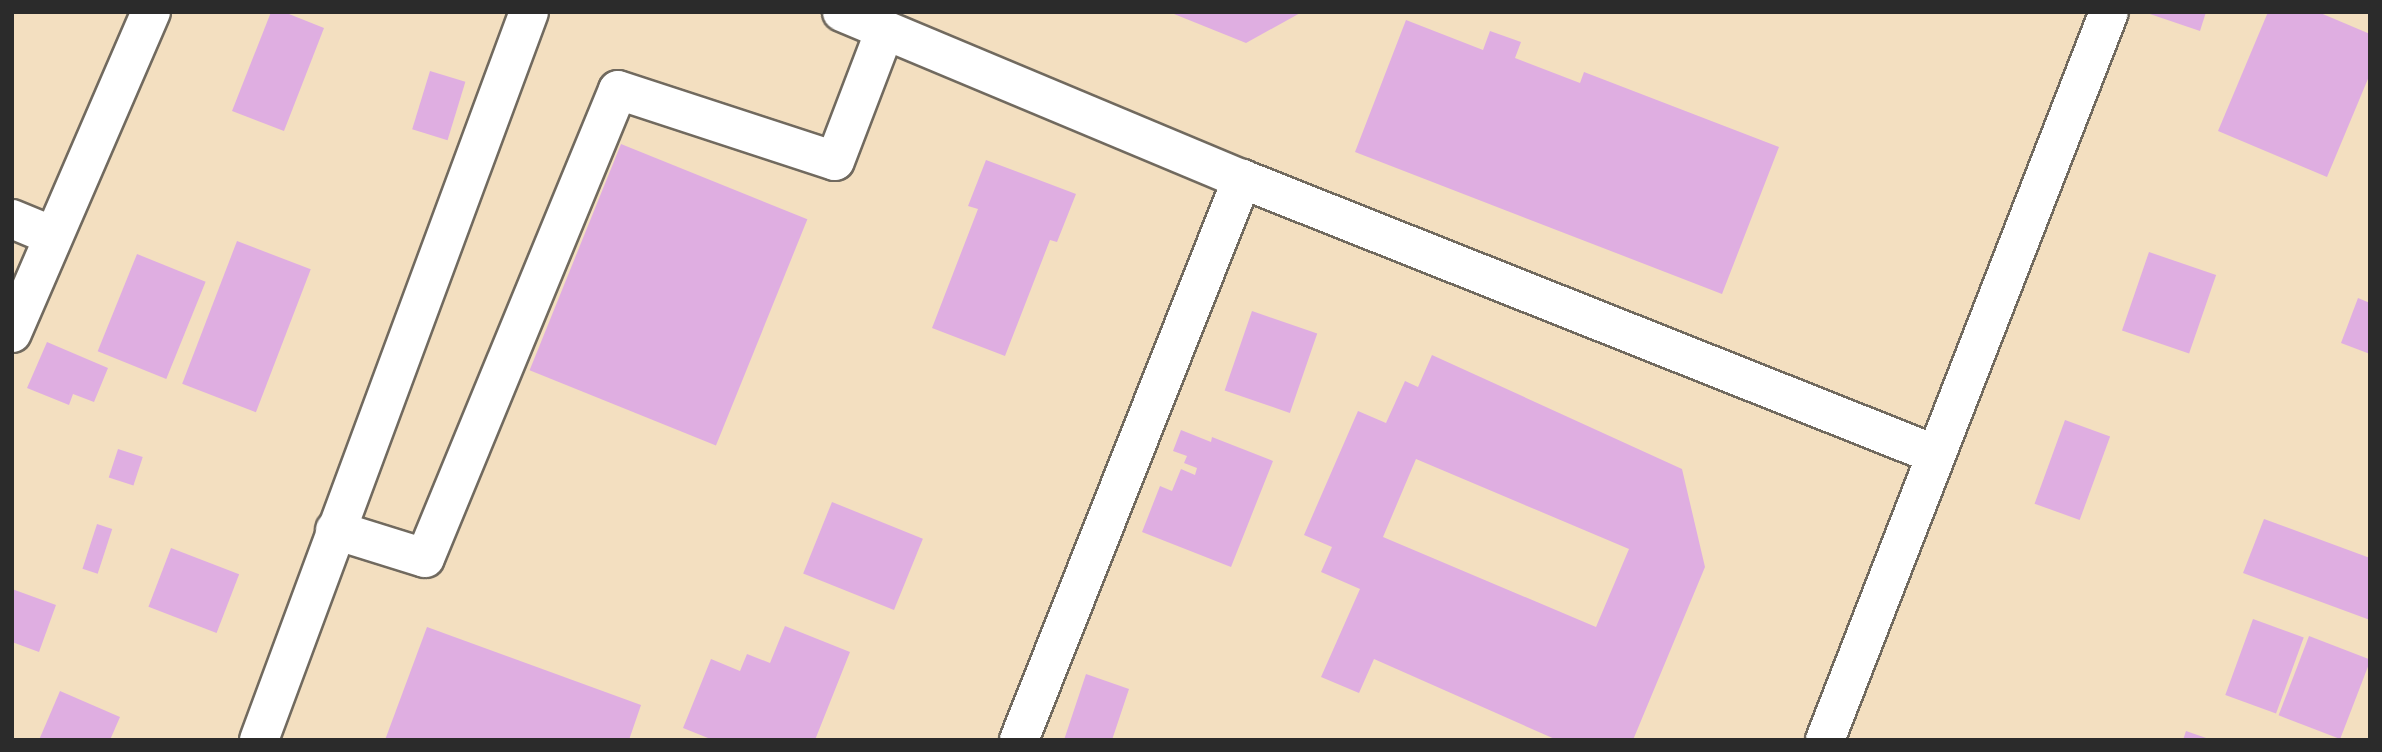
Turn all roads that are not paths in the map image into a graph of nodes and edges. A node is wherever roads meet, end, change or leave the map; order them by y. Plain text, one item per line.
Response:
1 (151, 12) edge
2 (529, 12) edge
3 (842, 12) edge
4 (2109, 12) edge
5 (885, 30) junction
6 (1242, 179) junction
7 (12, 219) edge
8 (53, 236) junction
9 (12, 333) edge
10 (1934, 454) junction
11 (335, 530) junction
12 (259, 740) edge
13 (1018, 740) edge
14 (1825, 740) edge

1 - 8 street
2 - 11 street
3 - 5 street
4 - 10 street
5 - 6 street
5 - 11 street
6 - 10 street
6 - 13 street
7 - 8 street
8 - 9 street
10 - 14 street
11 - 12 street

